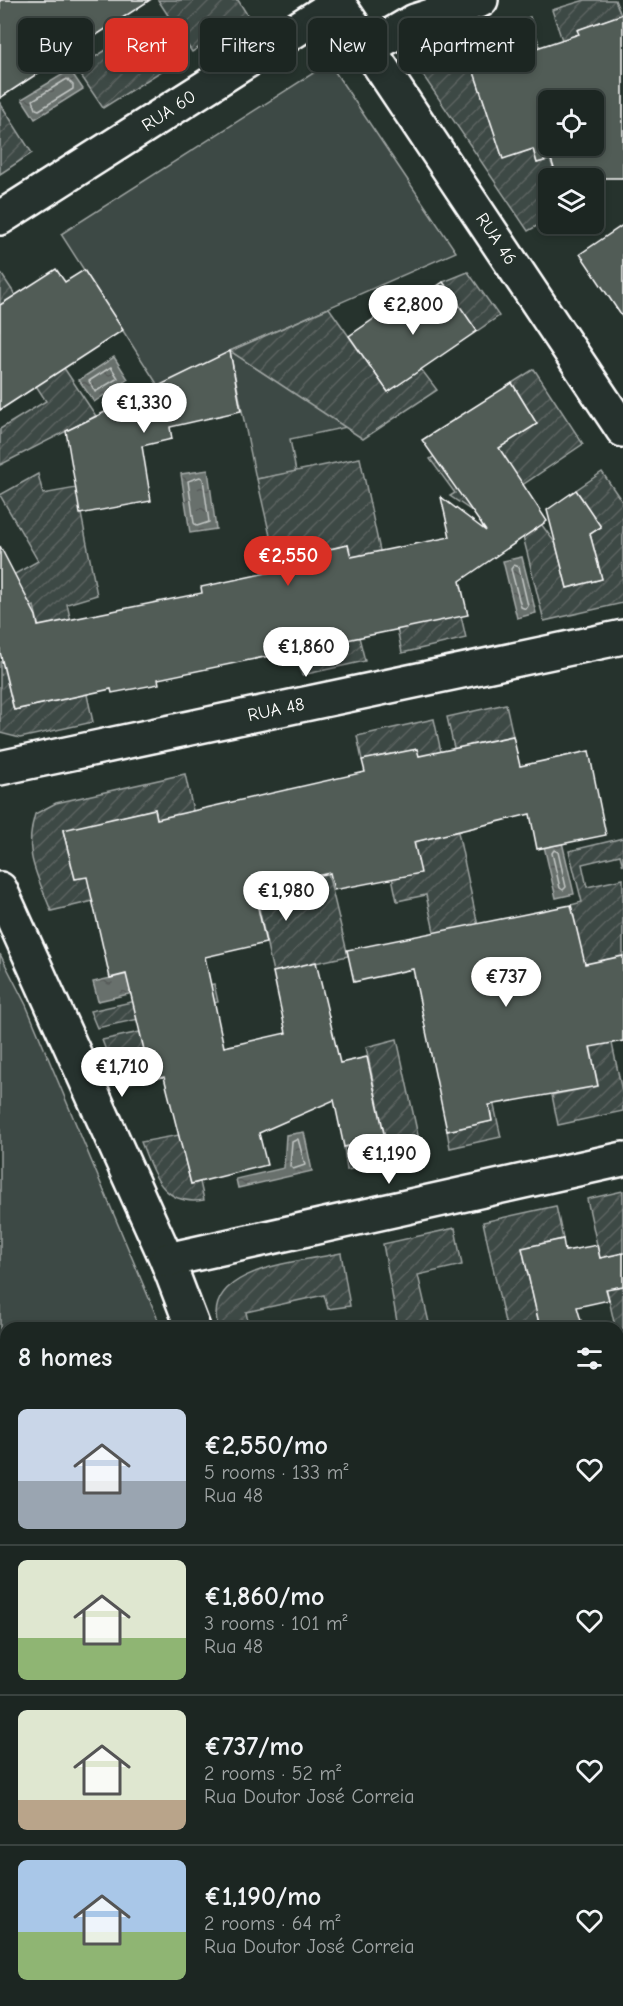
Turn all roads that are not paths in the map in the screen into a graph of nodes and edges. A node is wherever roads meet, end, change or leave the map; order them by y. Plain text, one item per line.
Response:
1 (481, 0) edge
2 (337, 1) edge
3 (349, 18) edge
4 (387, 37) edge
5 (385, 72) edge
6 (0, 218) edge
7 (623, 430) edge
8 (623, 637) edge
9 (0, 768) edge
10 (0, 889) edge
11 (623, 1159) edge
12 (167, 1260) junction
13 (191, 1322) edge

1 - 4 street
2 - 3 street, RUA 46
2 - 6 street, RUA 60
5 - 7 street, RUA 46
8 - 9 street, RUA 48
10 - 12 street
11 - 12 street
12 - 13 street

